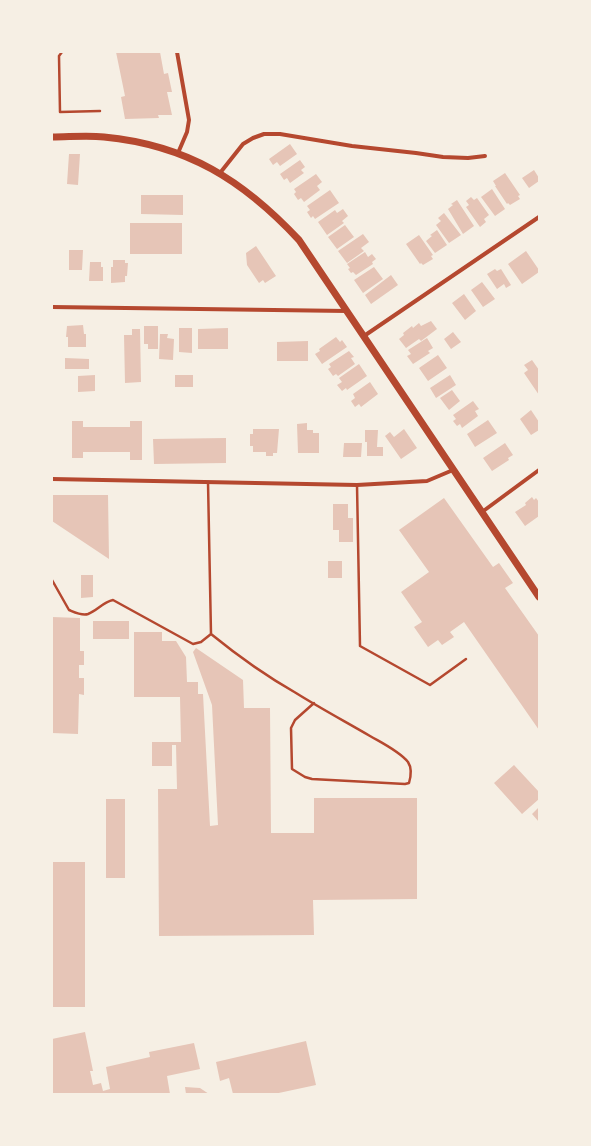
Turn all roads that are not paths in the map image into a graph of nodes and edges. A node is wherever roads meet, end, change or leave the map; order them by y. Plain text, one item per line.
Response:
1 (62, 52) edge
2 (176, 52) edge
3 (100, 111) dead end
4 (52, 137) edge
5 (178, 153) junction
6 (485, 156) dead end
7 (220, 173) junction
8 (539, 216) edge
9 (52, 307) edge
10 (347, 311) junction
11 (364, 336) junction
12 (453, 470) junction
13 (539, 470) edge
14 (52, 479) edge
15 (208, 482) junction
16 (358, 485) junction
17 (482, 512) junction
18 (52, 580) edge
19 (539, 597) edge
20 (211, 634) junction
21 (466, 659) dead end
22 (314, 703) junction

1 - 3 lane
2 - 5 street
4 - 5 main road
5 - 7 main road
6 - 7 street
7 - 10 main road
8 - 11 street
9 - 10 street
10 - 11 main road
11 - 12 main road
12 - 16 street
12 - 17 main road
13 - 17 street
14 - 15 street
15 - 16 street
15 - 20 lane
16 - 21 lane
17 - 19 main road
18 - 20 lane
20 - 22 lane
22 - 22 lane

